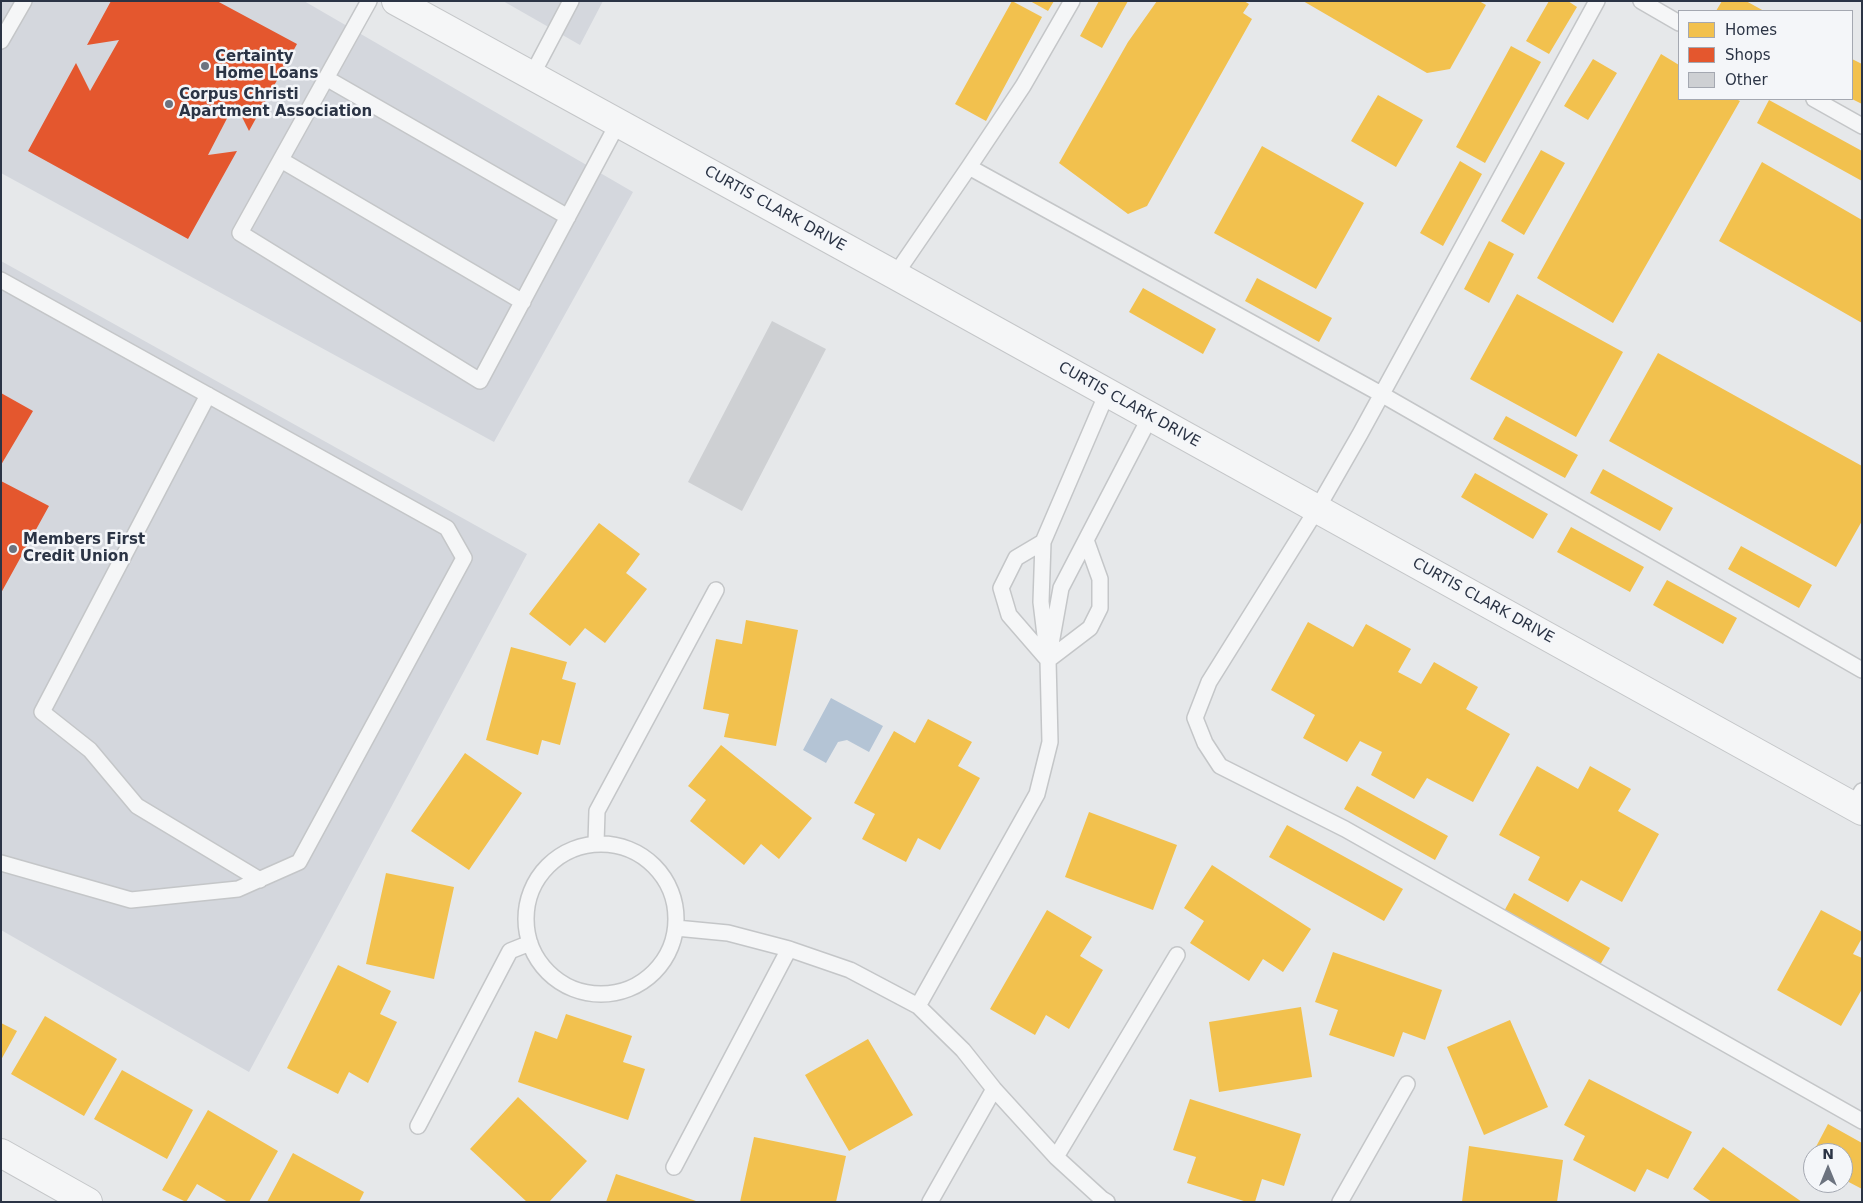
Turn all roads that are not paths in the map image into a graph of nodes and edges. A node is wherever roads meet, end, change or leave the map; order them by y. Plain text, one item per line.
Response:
1 (24, 1) edge
2 (369, 1) edge
3 (396, 1) edge
4 (571, 1) edge
5 (1072, 1) edge
6 (1598, 1) edge
7 (1641, 1) edge
8 (1678, 22) edge
9 (1, 41) edge
10 (532, 75) junction
11 (326, 78) junction
12 (1816, 100) edge
13 (618, 123) junction
14 (1862, 126) edge
15 (281, 160) junction
16 (969, 167) junction
17 (568, 217) junction
18 (895, 275) junction
19 (1, 280) edge
20 (523, 302) junction
21 (1107, 393) junction
22 (1381, 394) junction
23 (208, 395) junction
24 (1150, 417) junction
25 (1317, 509) junction
26 (1086, 540) junction
27 (1043, 542) junction
28 (716, 590) dead end
29 (1048, 660) junction
30 (1862, 670) edge
31 (1859, 803) edge
32 (596, 843) junction
33 (1, 863) edge
34 (260, 880) junction
35 (676, 928) junction
36 (530, 942) junction
37 (789, 949) junction
38 (1177, 955) dead end
39 (918, 1006) junction
40 (1407, 1084) dead end
41 (994, 1089) junction
42 (1862, 1121) edge
43 (418, 1126) dead end
44 (1, 1153) edge
45 (1056, 1157) junction
46 (674, 1167) dead end
47 (88, 1202) edge
48 (930, 1202) edge
49 (1107, 1202) edge
50 (1340, 1202) edge

1 - 9 lane
2 - 11 lane
3 - 10 street, CURTIS CLARK DRIVE
4 - 10 lane
5 - 16 lane
6 - 22 lane
7 - 8 lane
10 - 13 street, CURTIS CLARK DRIVE
11 - 15 lane
11 - 17 lane
12 - 14 lane
13 - 17 lane
13 - 18 street, CURTIS CLARK DRIVE
15 - 20 lane
15 - 20 lane
16 - 18 lane
16 - 22 lane
17 - 20 lane
18 - 21 street, CURTIS CLARK DRIVE
19 - 23 lane
21 - 24 street, CURTIS CLARK DRIVE
21 - 27 lane
22 - 25 lane
22 - 30 lane
23 - 34 lane
23 - 34 lane
24 - 25 street, CURTIS CLARK DRIVE
24 - 26 lane
25 - 31 street, CURTIS CLARK DRIVE
25 - 42 lane
26 - 29 lane
26 - 29 lane
27 - 29 lane
27 - 29 lane
28 - 32 lane
29 - 39 lane
32 - 35 lane
32 - 36 lane
33 - 34 lane
35 - 36 lane
35 - 37 lane
36 - 43 lane
37 - 39 lane
37 - 46 lane
38 - 45 lane
39 - 41 lane
40 - 50 lane
41 - 45 lane
41 - 48 lane
44 - 47 street
45 - 49 lane

